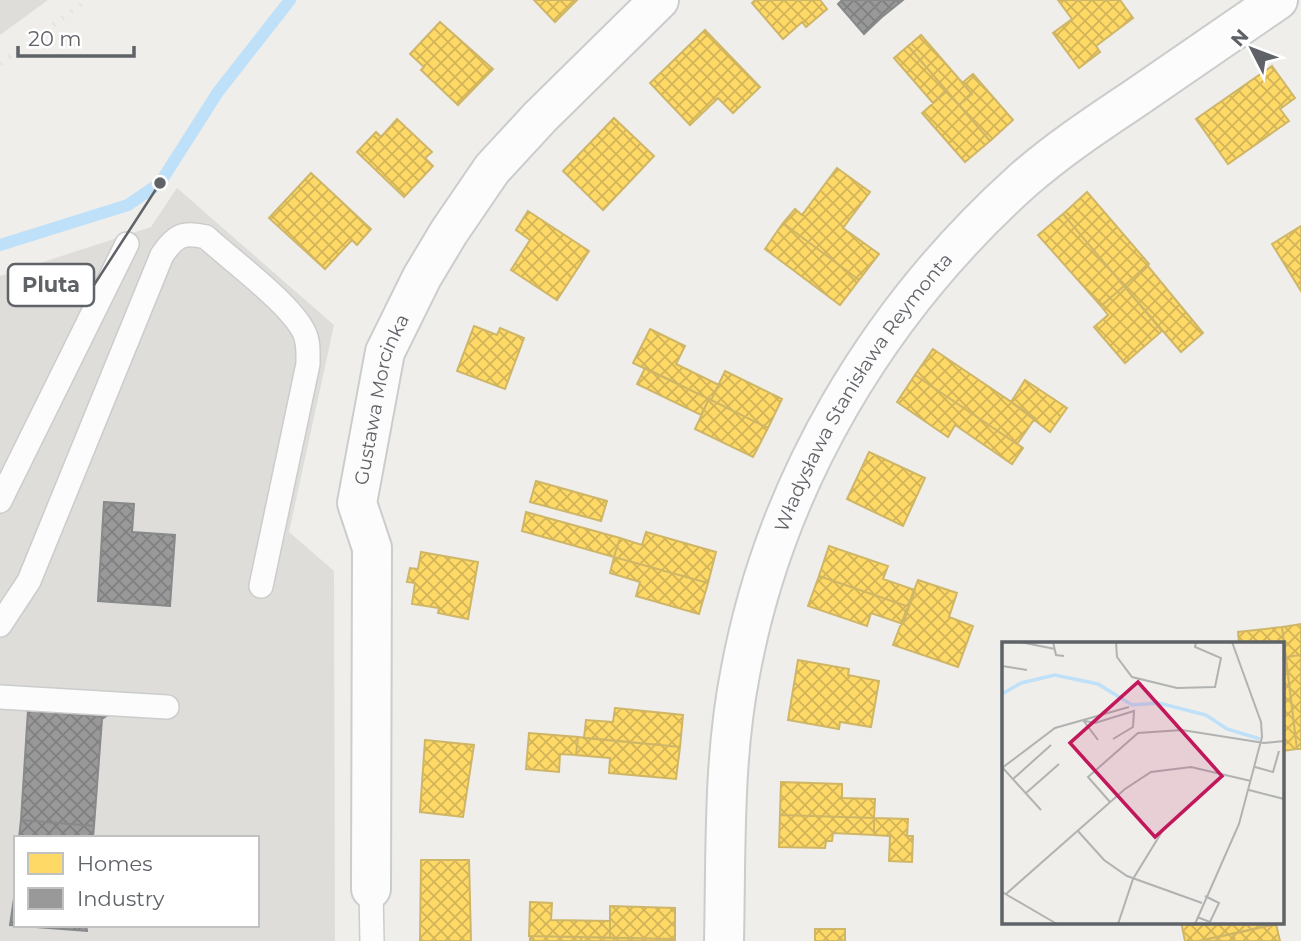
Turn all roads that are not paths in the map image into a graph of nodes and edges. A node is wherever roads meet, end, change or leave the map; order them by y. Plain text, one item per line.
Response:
1 (659, 0) edge
2 (1278, 0) edge
3 (127, 244) dead end
4 (0, 501) edge
5 (261, 586) dead end
6 (0, 625) edge
7 (0, 697) edge
8 (167, 707) dead end
9 (371, 888) joint
10 (372, 941) edge
11 (724, 941) edge

1 - 9 street, Gustawa Morcinka
2 - 11 street, Władysława Stanisława Reymonta
3 - 4 lane
5 - 6 lane
7 - 8 lane
9 - 10 lane

